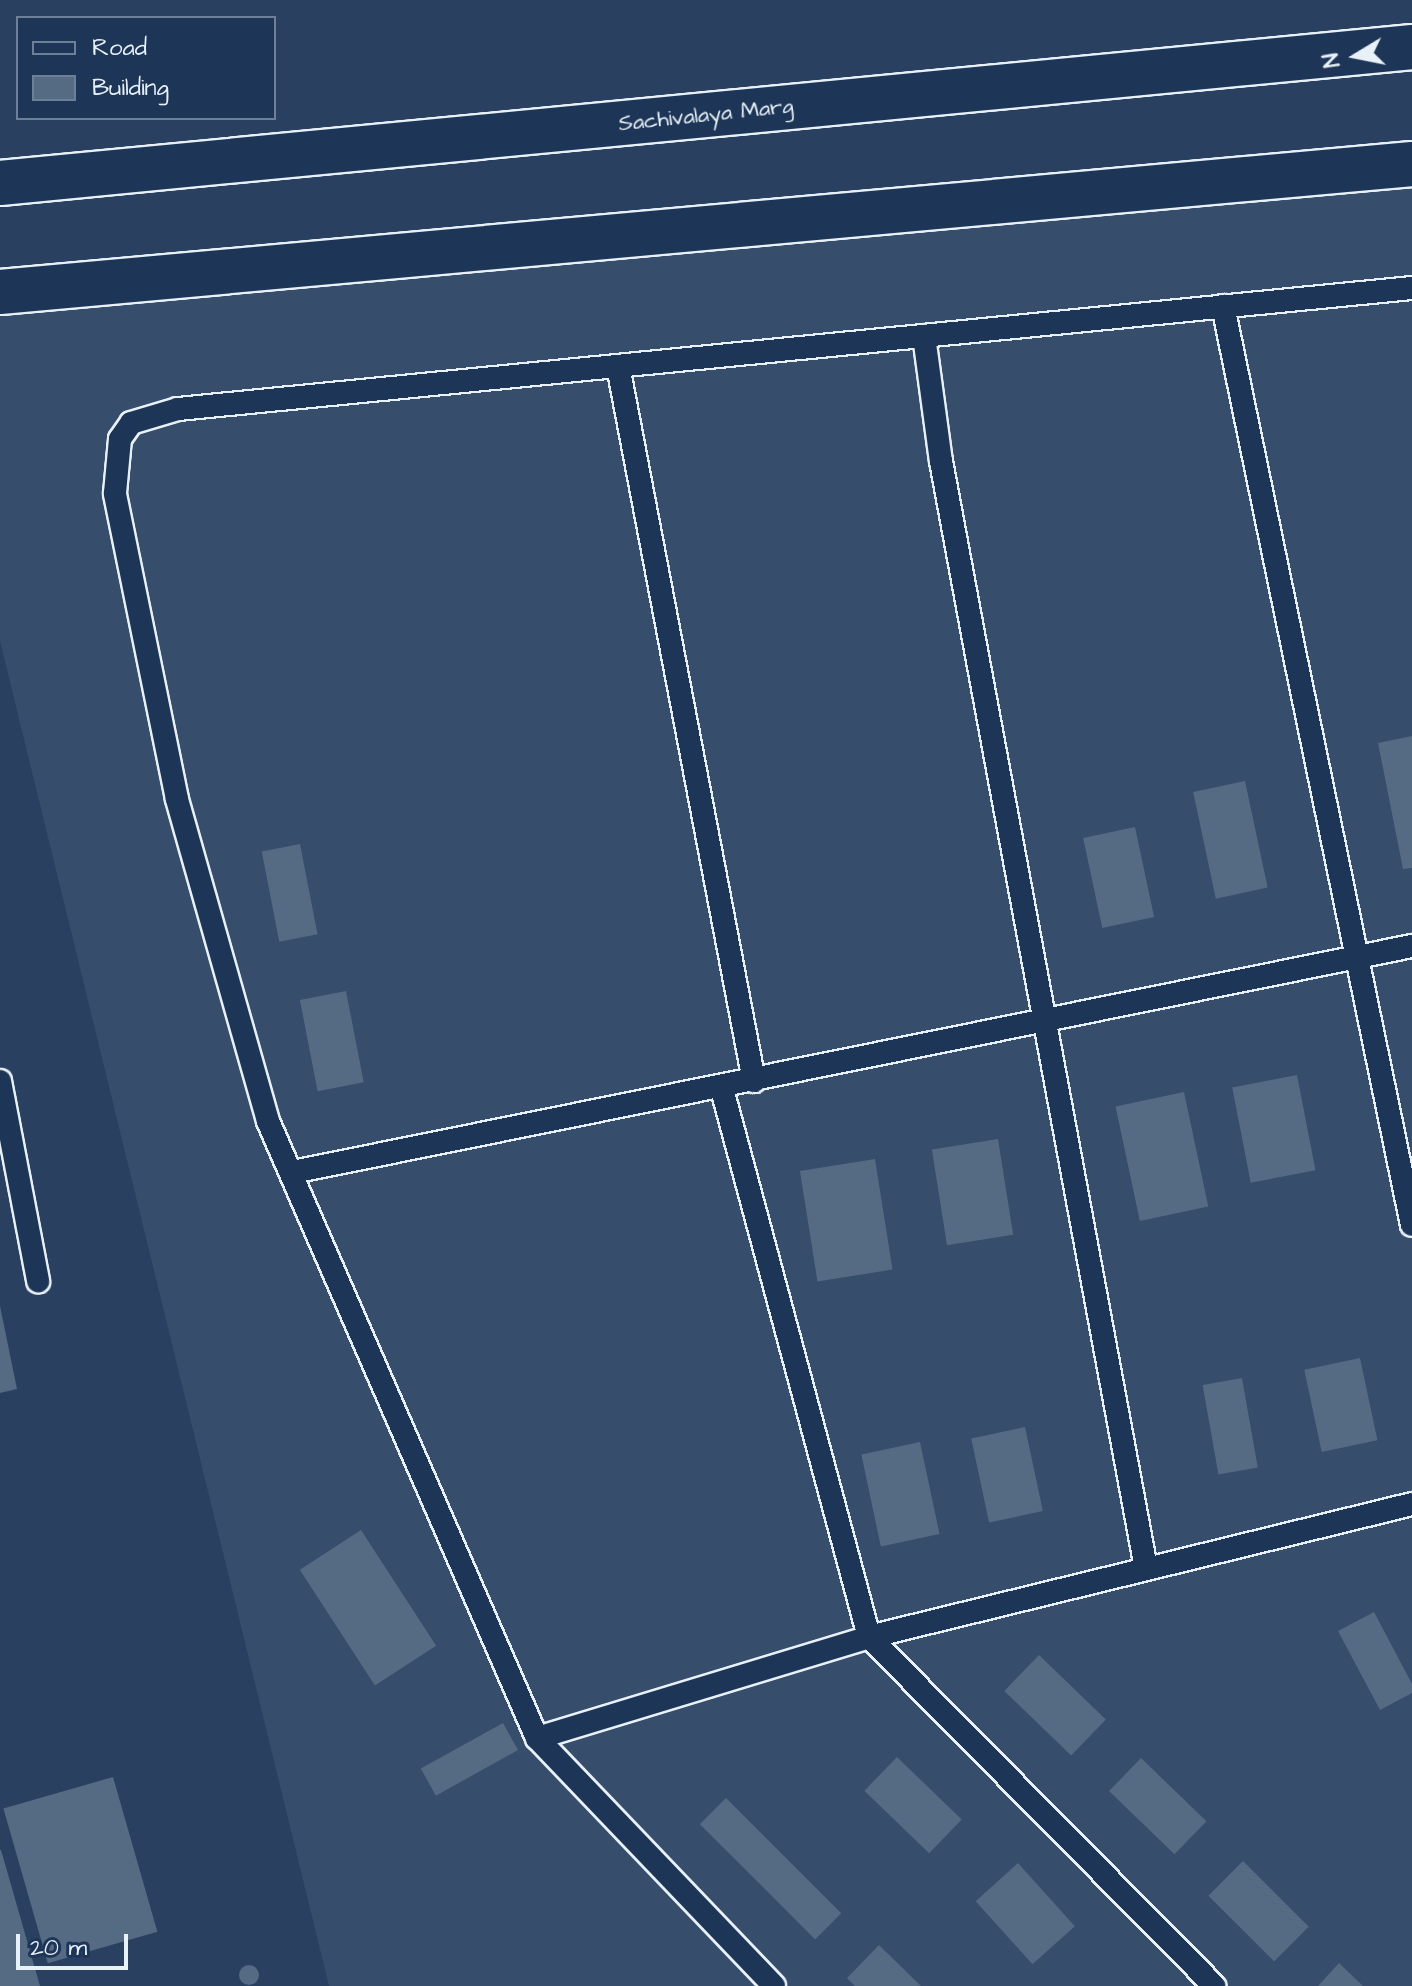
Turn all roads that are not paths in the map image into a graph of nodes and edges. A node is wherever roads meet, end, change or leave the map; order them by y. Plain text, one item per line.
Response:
1 (1412, 47) edge
2 (1412, 164) edge
3 (0, 183) edge
4 (1412, 288) edge
5 (0, 292) edge
6 (1223, 306) junction
7 (924, 336) junction
8 (618, 366) junction
9 (1412, 946) edge
10 (1357, 957) junction
11 (1043, 1017) junction
12 (0, 1081) edge
13 (754, 1081) junction
14 (722, 1089) junction
15 (293, 1172) junction
16 (1412, 1225) edge
17 (38, 1281) dead end
18 (1412, 1504) edge
19 (1146, 1568) junction
20 (869, 1637) junction
21 (537, 1738) junction
22 (774, 1986) edge
23 (1214, 1986) edge

1 - 3 main road, Sachivalaya Marg
2 - 5 main road
4 - 6 lane
6 - 7 lane
6 - 10 lane
7 - 8 lane
7 - 11 lane
8 - 13 lane
8 - 15 lane
9 - 10 lane
10 - 11 lane
10 - 16 lane
11 - 13 lane
11 - 19 lane
12 - 17 lane
13 - 14 lane
14 - 15 lane
14 - 20 lane
15 - 21 lane
18 - 19 lane
19 - 20 lane
20 - 21 lane
20 - 23 lane
21 - 22 lane

